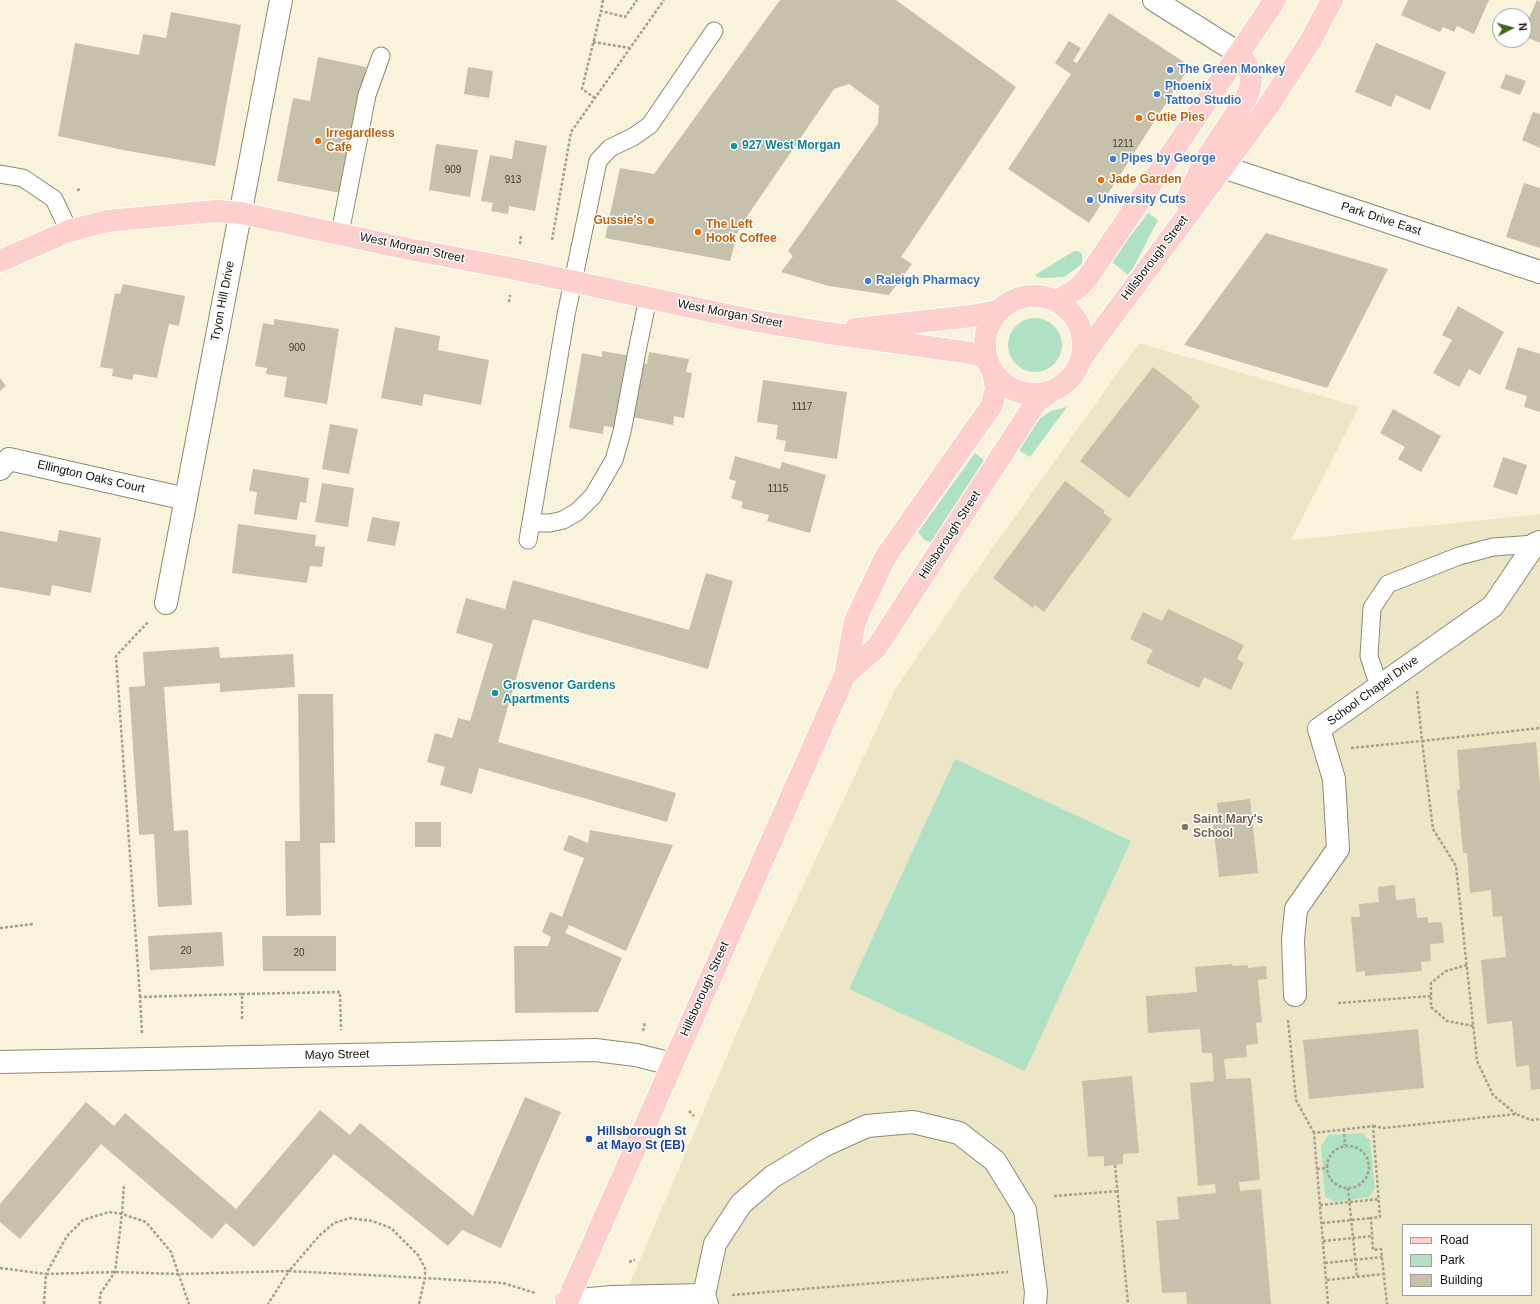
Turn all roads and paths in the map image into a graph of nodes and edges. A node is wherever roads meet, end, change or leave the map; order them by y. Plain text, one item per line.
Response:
1 (282, 0) edge
2 (603, 0) edge
3 (637, 0) edge
4 (664, 0) edge
5 (1154, 0) edge
6 (1275, 0) edge
7 (1332, 0) edge
8 (601, 11) junction
9 (714, 31) dead end
10 (593, 42) junction
11 (630, 48) junction
12 (1240, 54) junction
13 (381, 56) dead end
14 (595, 98) junction
15 (1223, 167) junction
16 (0, 174) edge
17 (82, 189) dead end
18 (77, 190) dead end
19 (240, 213) junction
20 (69, 231) junction
21 (340, 233) junction
22 (521, 235) dead end
23 (1169, 239) junction
24 (552, 240) dead end
25 (520, 244) dead end
26 (0, 261) edge
27 (1540, 272) edge
28 (573, 281) junction
29 (510, 295) dead end
30 (648, 298) junction
31 (1057, 301) junction
32 (509, 302) dead end
33 (998, 311) junction
34 (828, 333) junction
35 (1083, 356) junction
36 (990, 365) junction
37 (1051, 392) junction
38 (0, 469) edge
39 (186, 499) junction
40 (531, 523) junction
41 (528, 540) dead end
42 (1537, 543) edge
43 (166, 603) joint
44 (1414, 662) junction
45 (845, 675) junction
46 (1380, 687) junction
47 (1540, 728) edge
48 (1422, 741) junction
49 (1325, 750) junction
50 (33, 924) dead end
51 (0, 928) edge
52 (1467, 966) junction
53 (242, 994) junction
54 (1295, 995) dead end
55 (1431, 996) junction
56 (140, 997) junction
57 (1338, 1003) dead end
58 (1288, 1018) dead end
59 (242, 1019) dead end
60 (645, 1022) dead end
61 (1473, 1026) junction
62 (643, 1031) dead end
63 (341, 1032) dead end
64 (142, 1036) dead end
65 (0, 1062) edge
66 (672, 1064) junction
67 (689, 1111) dead end
68 (1516, 1114) junction
69 (694, 1116) dead end
70 (1540, 1119) edge
71 (1373, 1126) junction
72 (1344, 1129) junction
73 (1314, 1132) junction
74 (1345, 1145) junction
75 (1376, 1164) junction
76 (1115, 1165) dead end
77 (1369, 1165) junction
78 (1327, 1168) junction
79 (1317, 1169) junction
80 (124, 1184) dead end
81 (1348, 1188) junction
82 (1118, 1191) junction
83 (1054, 1196) dead end
84 (1379, 1199) junction
85 (1350, 1202) junction
86 (1320, 1205) junction
87 (122, 1214) junction
88 (1371, 1218) junction
89 (1351, 1220) junction
90 (1322, 1223) junction
91 (1372, 1236) junction
92 (1353, 1238) junction
93 (1323, 1241) junction
94 (1382, 1257) junction
95 (636, 1260) dead end
96 (1355, 1260) junction
97 (629, 1262) dead end
98 (1325, 1263) junction
99 (0, 1268) edge
100 (289, 1271) junction
101 (115, 1272) junction
102 (1012, 1272) dead end
103 (46, 1274) junction
104 (178, 1274) junction
105 (1384, 1274) junction
106 (1357, 1277) junction
107 (425, 1278) junction
108 (1326, 1280) junction
109 (535, 1293) dead end
110 (731, 1295) dead end
111 (705, 1299) edge
112 (567, 1303) edge
113 (44, 1304) edge
114 (100, 1304) edge
115 (189, 1304) edge
116 (268, 1304) edge
117 (419, 1304) edge
118 (1035, 1304) edge
119 (1128, 1304) edge
120 (1328, 1304) edge
121 (1387, 1304) edge

1 - 19 street, Tryon Hill Drive
2 - 8 path
3 - 8 path
4 - 11 path
5 - 12 street
6 - 12 main road
7 - 15 main road, Hillsborough Street
8 - 10 path
9 - 28 lane
10 - 11 path
10 - 14 path
11 - 14 path
12 - 23 main road
12 - 31 main road
13 - 21 lane
14 - 24 path
15 - 23 main road, Hillsborough Street
15 - 27 street, Park Drive East
16 - 20 lane
17 - 18 path
19 - 20 main road, West Morgan Street
19 - 21 main road, West Morgan Street
19 - 39 street, Tryon Hill Drive
20 - 26 main road, West Morgan Street
21 - 28 main road, West Morgan Street
22 - 25 path
23 - 35 main road, Hillsborough Street
28 - 30 main road, West Morgan Street
28 - 40 lane
29 - 32 path
30 - 34 main road, West Morgan Street
30 - 40 lane
31 - 33 main road
31 - 35 main road
33 - 34 main road, West Morgan Street
33 - 36 main road
34 - 36 main road, West Morgan Street
35 - 37 main road
36 - 37 main road
36 - 45 main road, Hillsborough Street
37 - 45 main road, Hillsborough Street
38 - 39 street, Ellington Oaks Court
39 - 43 street, Tryon Hill Drive
40 - 41 lane
42 - 44 street, School Chapel Drive
42 - 46 lane
43 - 56 path
44 - 46 street, School Chapel Drive
44 - 48 path
45 - 66 main road, Hillsborough Street
46 - 49 street, School Chapel Drive
47 - 48 path
48 - 49 path
48 - 52 path
49 - 54 street, School Chapel Drive
50 - 51 path
52 - 55 path
52 - 61 path
53 - 56 path
53 - 59 path
53 - 63 path
55 - 57 path
55 - 61 path
56 - 64 path
58 - 73 path
60 - 62 path
61 - 68 path
65 - 66 street, Mayo Street
66 - 112 main road, Hillsborough Street
67 - 69 path
68 - 70 path
68 - 71 path
71 - 72 path
71 - 75 path
72 - 73 path
72 - 74 path
73 - 79 path
74 - 77 path
74 - 78 path
75 - 77 path
75 - 84 path
76 - 82 path
77 - 81 path
78 - 79 path
78 - 81 path
79 - 86 path
80 - 87 path
81 - 85 path
82 - 83 path
82 - 119 path
84 - 85 path
84 - 88 path
85 - 86 path
85 - 89 path
86 - 90 path
87 - 101 path
87 - 103 path
87 - 104 path
88 - 89 path
88 - 91 path
89 - 90 path
89 - 92 path
90 - 93 path
91 - 92 path
91 - 94 path
92 - 93 path
92 - 96 path
93 - 98 path
94 - 96 path
94 - 105 path
95 - 97 path
96 - 98 path
96 - 106 path
98 - 108 path
99 - 103 path
100 - 104 path
100 - 107 path
100 - 107 path
100 - 116 path
101 - 103 path
101 - 104 path
101 - 114 path
102 - 110 path
103 - 113 path
104 - 115 path
105 - 106 path
105 - 121 path
106 - 108 path
107 - 109 path
107 - 117 path
108 - 120 path
111 - 112 street
111 - 118 street

